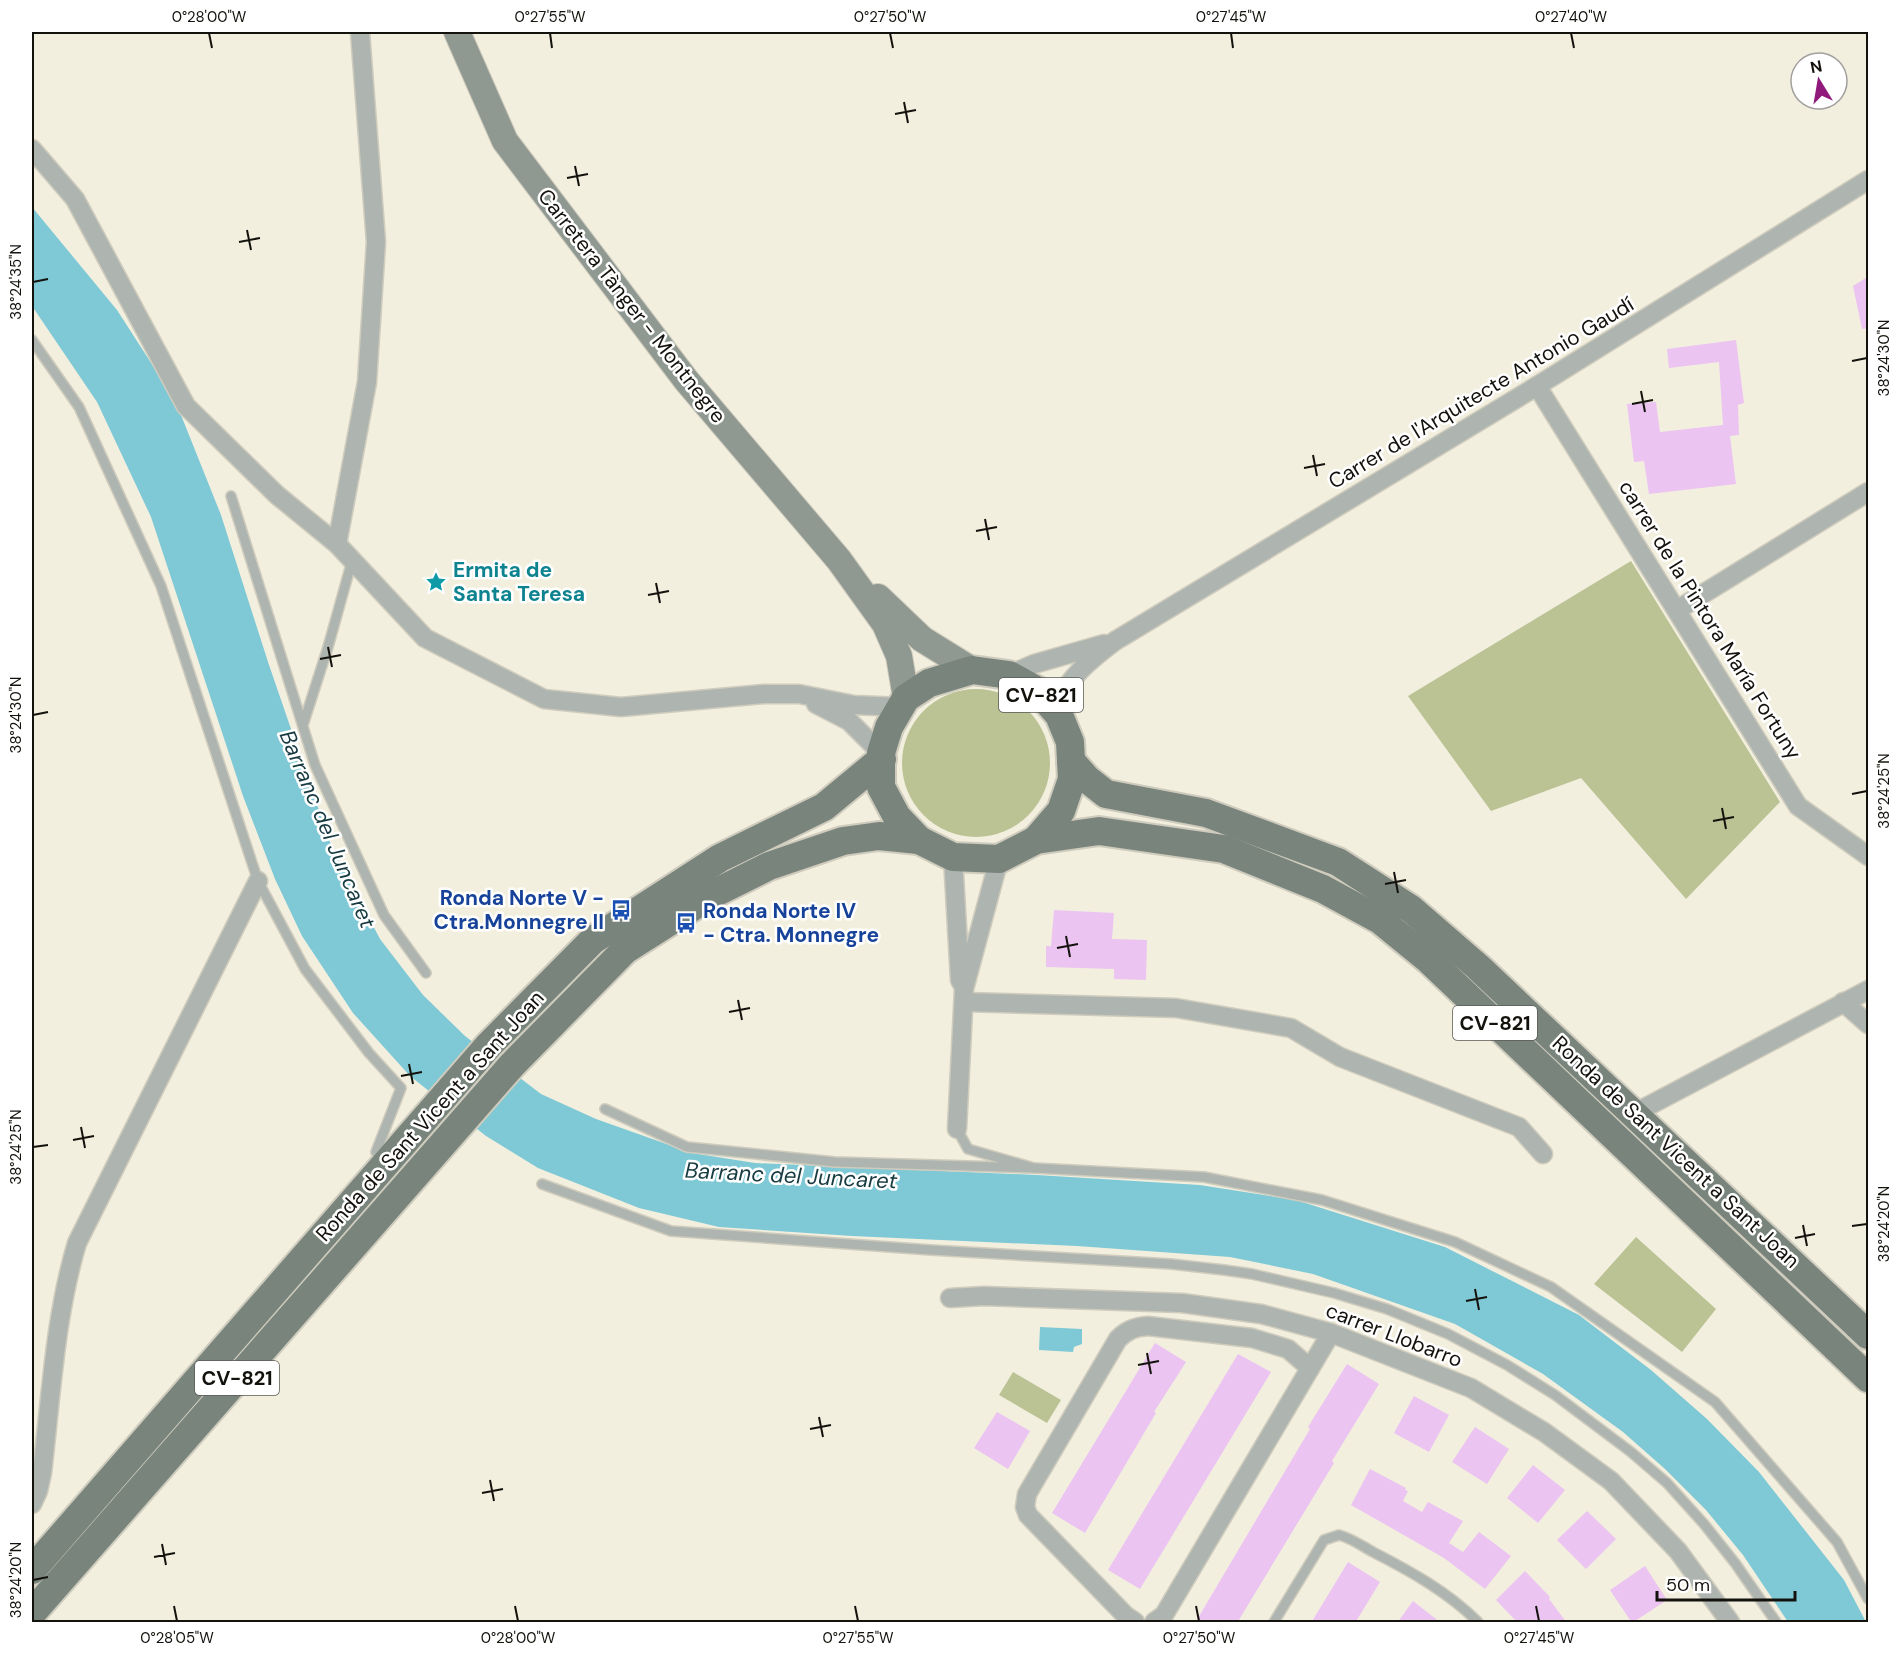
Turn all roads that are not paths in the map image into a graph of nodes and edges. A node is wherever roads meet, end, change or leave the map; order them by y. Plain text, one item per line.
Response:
1 (360, 32) edge
2 (457, 32) edge
3 (32, 149) edge
4 (1869, 180) edge
5 (32, 340) edge
6 (1537, 386) junction
7 (1869, 492) edge
8 (231, 496) dead end
9 (337, 544) junction
10 (352, 560) junction
11 (839, 560) junction
12 (1677, 610) junction
13 (1115, 641) junction
14 (972, 670) junction
15 (1009, 675) junction
16 (799, 694) junction
17 (904, 703) junction
18 (1053, 708) junction
19 (303, 725) junction
20 (881, 756) junction
21 (1071, 761) junction
22 (919, 840) junction
23 (1036, 840) junction
24 (1869, 856) edge
25 (953, 857) junction
26 (999, 859) junction
27 (258, 881) junction
28 (426, 973) dead end
29 (1869, 990) edge
30 (964, 996) junction
31 (1843, 1002) junction
32 (1869, 1024) edge
33 (605, 1109) dead end
34 (1635, 1113) junction
35 (957, 1129) joint
36 (376, 1152) dead end
37 (1543, 1154) dead end
38 (1034, 1168) junction
39 (542, 1184) dead end
40 (950, 1298) dead end
41 (1331, 1333) junction
42 (1869, 1335) edge
43 (1310, 1368) junction
44 (1869, 1378) edge
45 (32, 1504) edge
46 (32, 1569) edge
47 (1869, 1599) edge
48 (32, 1613) edge
49 (1135, 1623) edge
50 (1154, 1623) edge
51 (1274, 1623) edge
52 (1478, 1623) edge
53 (1730, 1623) edge
54 (1776, 1623) edge

1 - 9 street
2 - 11 street, Carretera Tànger - Montnegre
3 - 9 street
4 - 6 street, Carrer de l'Arquitecte Antonio Gaudí
5 - 27 lane
6 - 12 street, carrer de la Pintora María Fortuny
6 - 13 street, Carrer de l'Arquitecte Antonio Gaudí
7 - 12 street
8 - 19 lane
9 - 10 street
10 - 16 street
10 - 19 lane
11 - 14 street, Carretera Tànger - Montnegre
11 - 17 street, Carretera Tànger - Montnegre
12 - 24 street, carrer de la Pintora María Fortuny
13 - 15 street, Carrer de l'Arquitecte Antonio Gaudí
13 - 18 street, Carrer de l'Arquitecte Antonio Gaudí
14 - 15 main road, CV-821
14 - 17 main road, CV-821
15 - 18 main road, CV-821
16 - 17 street
16 - 20 street
17 - 20 main road, Ronda de Sant Vicent a Sant Joan / CV-821
18 - 21 main road, CV-821
19 - 28 lane
20 - 22 main road, Ronda de Sant Vicent a Sant Joan / CV-821
20 - 46 main road, Ronda de Sant Vicent a Sant Joan / CV-821
21 - 23 main road, CV-821
21 - 34 main road, Ronda de Sant Vicent a Sant Joan / CV-821
22 - 25 main road, Ronda de Sant Vicent a Sant Joan / CV-821
22 - 48 main road, Ronda de Sant Vicent a Sant Joan / CV-821
23 - 26 main road, Ronda de Sant Vicent a Sant Joan / CV-821
23 - 44 main road, Ronda de Sant Vicent a Sant Joan / CV-821
25 - 26 main road, Ronda de Sant Vicent a Sant Joan / CV-821
25 - 30 street
26 - 30 street
27 - 36 lane
27 - 45 street
29 - 31 street
30 - 35 street
30 - 37 street
31 - 32 street
31 - 34 street
33 - 38 lane
34 - 42 main road, Ronda de Sant Vicent a Sant Joan / CV-821
35 - 38 lane
38 - 47 lane
39 - 54 lane
40 - 41 street, carrer Llobarro
41 - 43 street
41 - 53 street, carrer Llobarro
43 - 49 street
43 - 50 street
51 - 52 lane

